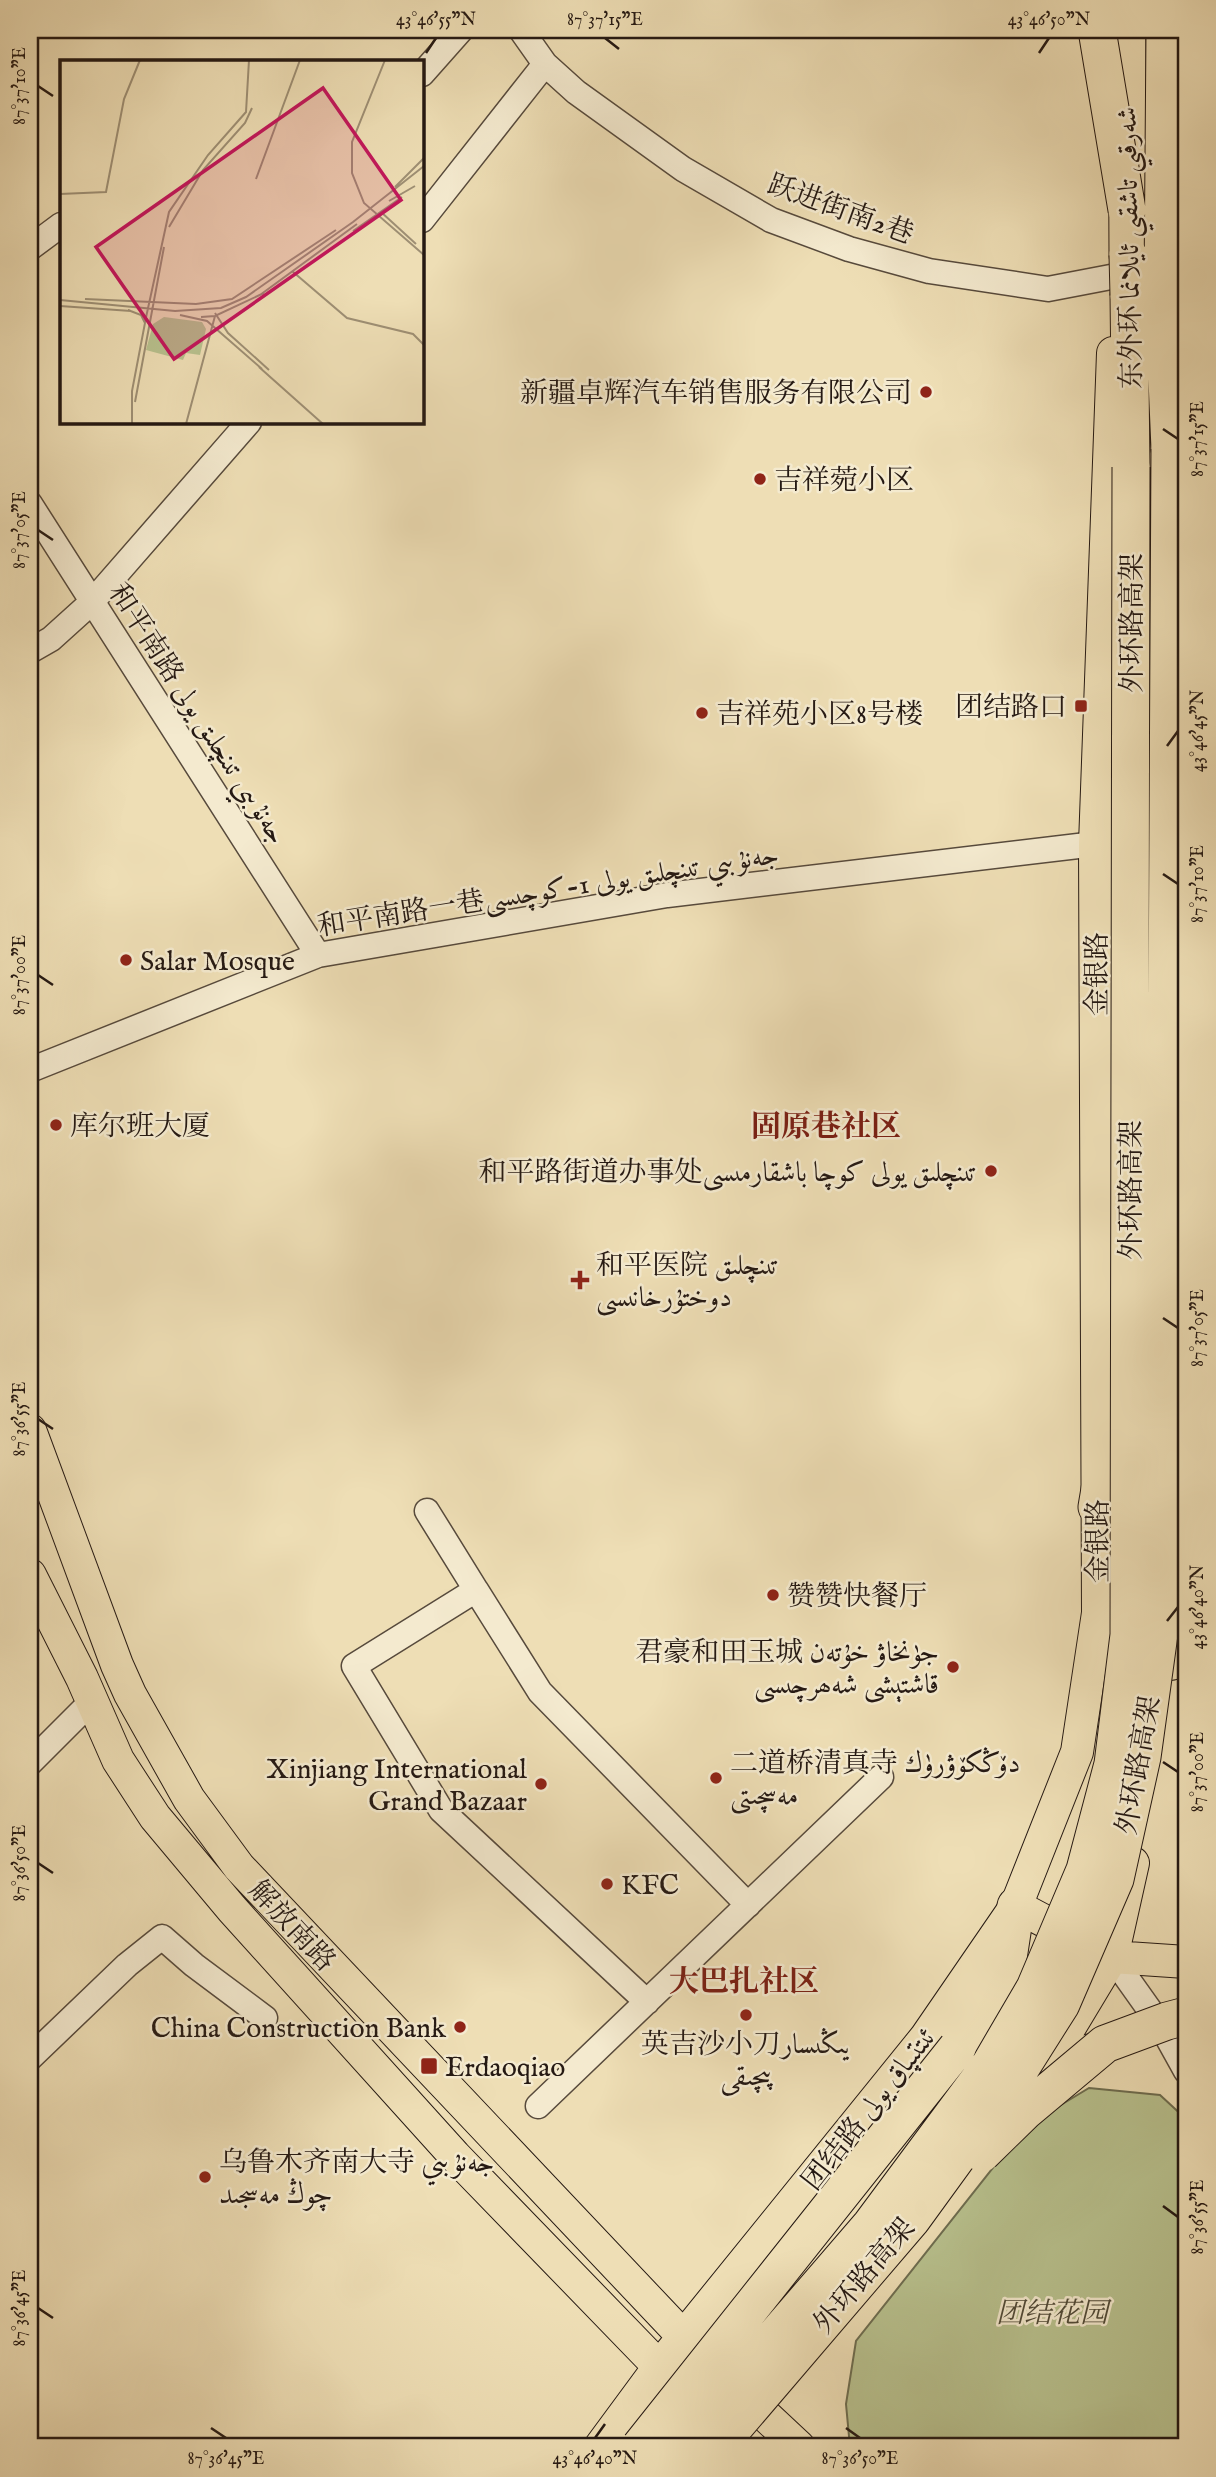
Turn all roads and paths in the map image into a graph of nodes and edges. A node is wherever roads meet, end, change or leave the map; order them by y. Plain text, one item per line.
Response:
1 (461, 30) edge
2 (521, 30) edge
3 (1097, 30) edge
4 (1110, 30) edge
5 (1127, 30) edge
6 (1165, 30) edge
7 (1172, 30) edge
8 (545, 64) junction
9 (424, 72) edge
10 (1163, 97) junction
11 (1127, 209) junction
12 (424, 217) edge
13 (1186, 224) edge
14 (60, 226) edge
15 (30, 248) edge
16 (1186, 258) edge
17 (1116, 276) junction
18 (247, 424) edge
19 (1171, 449) junction
20 (1131, 467) joint
21 (30, 504) edge
22 (1186, 558) edge
23 (1131, 601) junction
24 (92, 602) junction
25 (30, 651) edge
26 (1096, 844) junction
27 (318, 955) junction
28 (30, 1070) edge
29 (1186, 1153) edge
30 (1096, 1163) junction
31 (1186, 1170) edge
32 (30, 1430) edge
33 (1186, 1448) edge
34 (1097, 1507) junction
35 (428, 1511) dead end
36 (1186, 1570) edge
37 (30, 1575) edge
38 (476, 1590) junction
39 (91, 1702) junction
40 (30, 1763) edge
41 (881, 1777) dead end
42 (748, 1905) junction
43 (1016, 1906) junction
44 (1112, 1957) junction
45 (1186, 1962) edge
46 (647, 2002) junction
47 (265, 2018) dead end
48 (1178, 2022) edge
49 (30, 2058) edge
50 (1046, 2065) junction
51 (1186, 2071) edge
52 (538, 2106) dead end
53 (894, 2239) junction
54 (682, 2338) junction
55 (659, 2367) junction
56 (759, 2410) junction
57 (731, 2445) edge
58 (600, 2447) edge
59 (640, 2447) edge
60 (680, 2447) edge
61 (799, 2447) edge

1 - 9 street
2 - 8 street, 跃进街南2巷
3 - 11 highway, bridge
4 - 17 main road, 金银路
5 - 11 highway, 东外环 شەرقىي تاشقىي ئايلانما, bridge
6 - 10 highway, 东外环 شەرقىي تاشقىي ئايلانما, bridge
7 - 10 highway, bridge
8 - 12 street
8 - 17 street, 跃进街南2巷
10 - 19 highway, 东外环 شەرقىي تاشقىي ئايلانما, bridge
11 - 20 highway, 东外环 شەرقىي تاشقىي ئايلانما, bridge
13 - 17 street
14 - 15 street
16 - 17 street, 跃进街南2巷
17 - 26 main road, 金银路
18 - 24 street
19 - 22 highway, bridge
19 - 53 highway, 外环路高架, bridge
20 - 23 highway, 外环路高架, bridge
21 - 24 street, 和平南路 جەنۇبىي تىنچلىق يولى
23 - 34 highway
23 - 60 highway, 外环路高架, bridge
24 - 25 street
24 - 27 street, 和平南路 جەنۇبىي تىنچلىق يولى
26 - 27 street, 和平南路一巷جەنۇبىي تىنچلىق يولى 1-كوچىسى
26 - 30 main road, 金银路
27 - 28 street, 和平南路一巷جەنۇبىي تىنچلىق يولى 1-كوچىسى
29 - 33 highway
30 - 31 street
30 - 34 main road, 金银路
32 - 54 main road, 解放南路
34 - 43 main road, 金银路
35 - 38 street
36 - 44 main road
37 - 39 main road
38 - 42 street
38 - 46 street
39 - 40 street
39 - 55 main road
41 - 42 street
42 - 46 street
43 - 44 main road
43 - 54 main road, 团结路 ئىتتىپاق يولى
43 - 59 highway, bridge
44 - 45 main road
44 - 48 street
44 - 50 main road
46 - 52 street
47 - 49 street
48 - 50 main road
48 - 51 street
48 - 53 highway, bridge
50 - 56 main road
53 - 57 highway, 外环路高架, bridge
54 - 55 main road, 团结路 ئىتتىپاق يولى
54 - 56 main road, 解放南路
55 - 57 main road
55 - 58 main road, 团结路 ئىتتىپاق يولى
56 - 57 main road
56 - 61 main road, 解放南路

